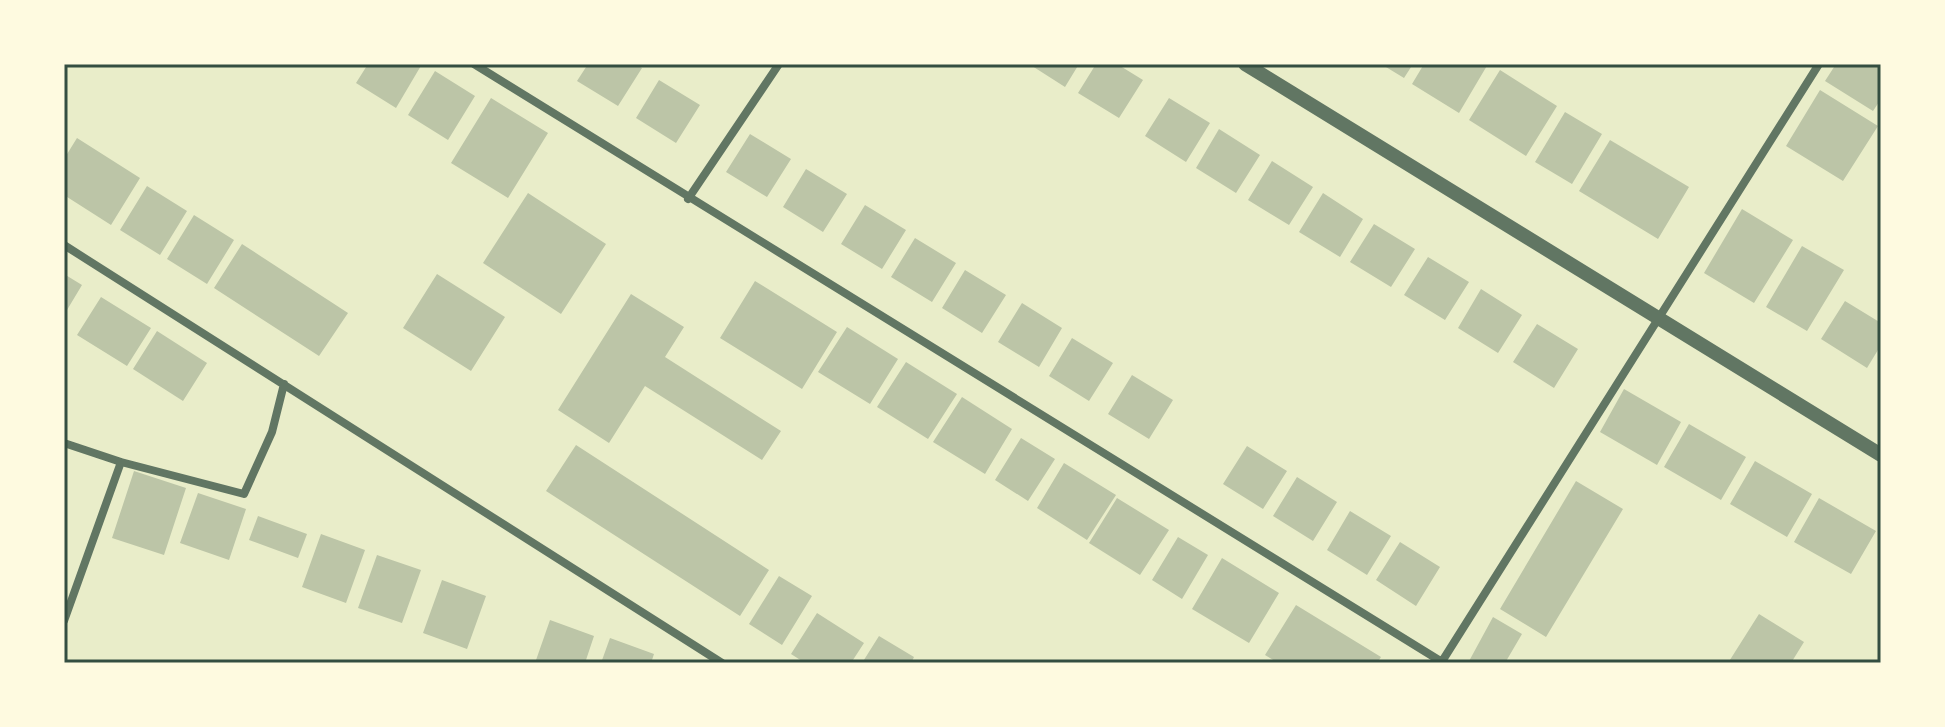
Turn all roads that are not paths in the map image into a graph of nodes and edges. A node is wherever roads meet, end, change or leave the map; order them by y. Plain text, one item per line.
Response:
1 (474, 64) edge
2 (779, 64) edge
3 (1245, 64) edge
4 (1819, 64) edge
5 (688, 199) junction
6 (64, 245) edge
7 (1659, 321) junction
8 (284, 384) junction
9 (64, 443) edge
10 (1881, 455) edge
11 (121, 462) junction
12 (64, 621) edge
13 (1442, 662) edge
14 (722, 663) edge

1 - 5 street
2 - 5 street
3 - 7 street
4 - 7 street
5 - 13 street
6 - 8 street
7 - 10 street
7 - 13 street
8 - 11 street
8 - 14 street
9 - 11 street
11 - 12 street

